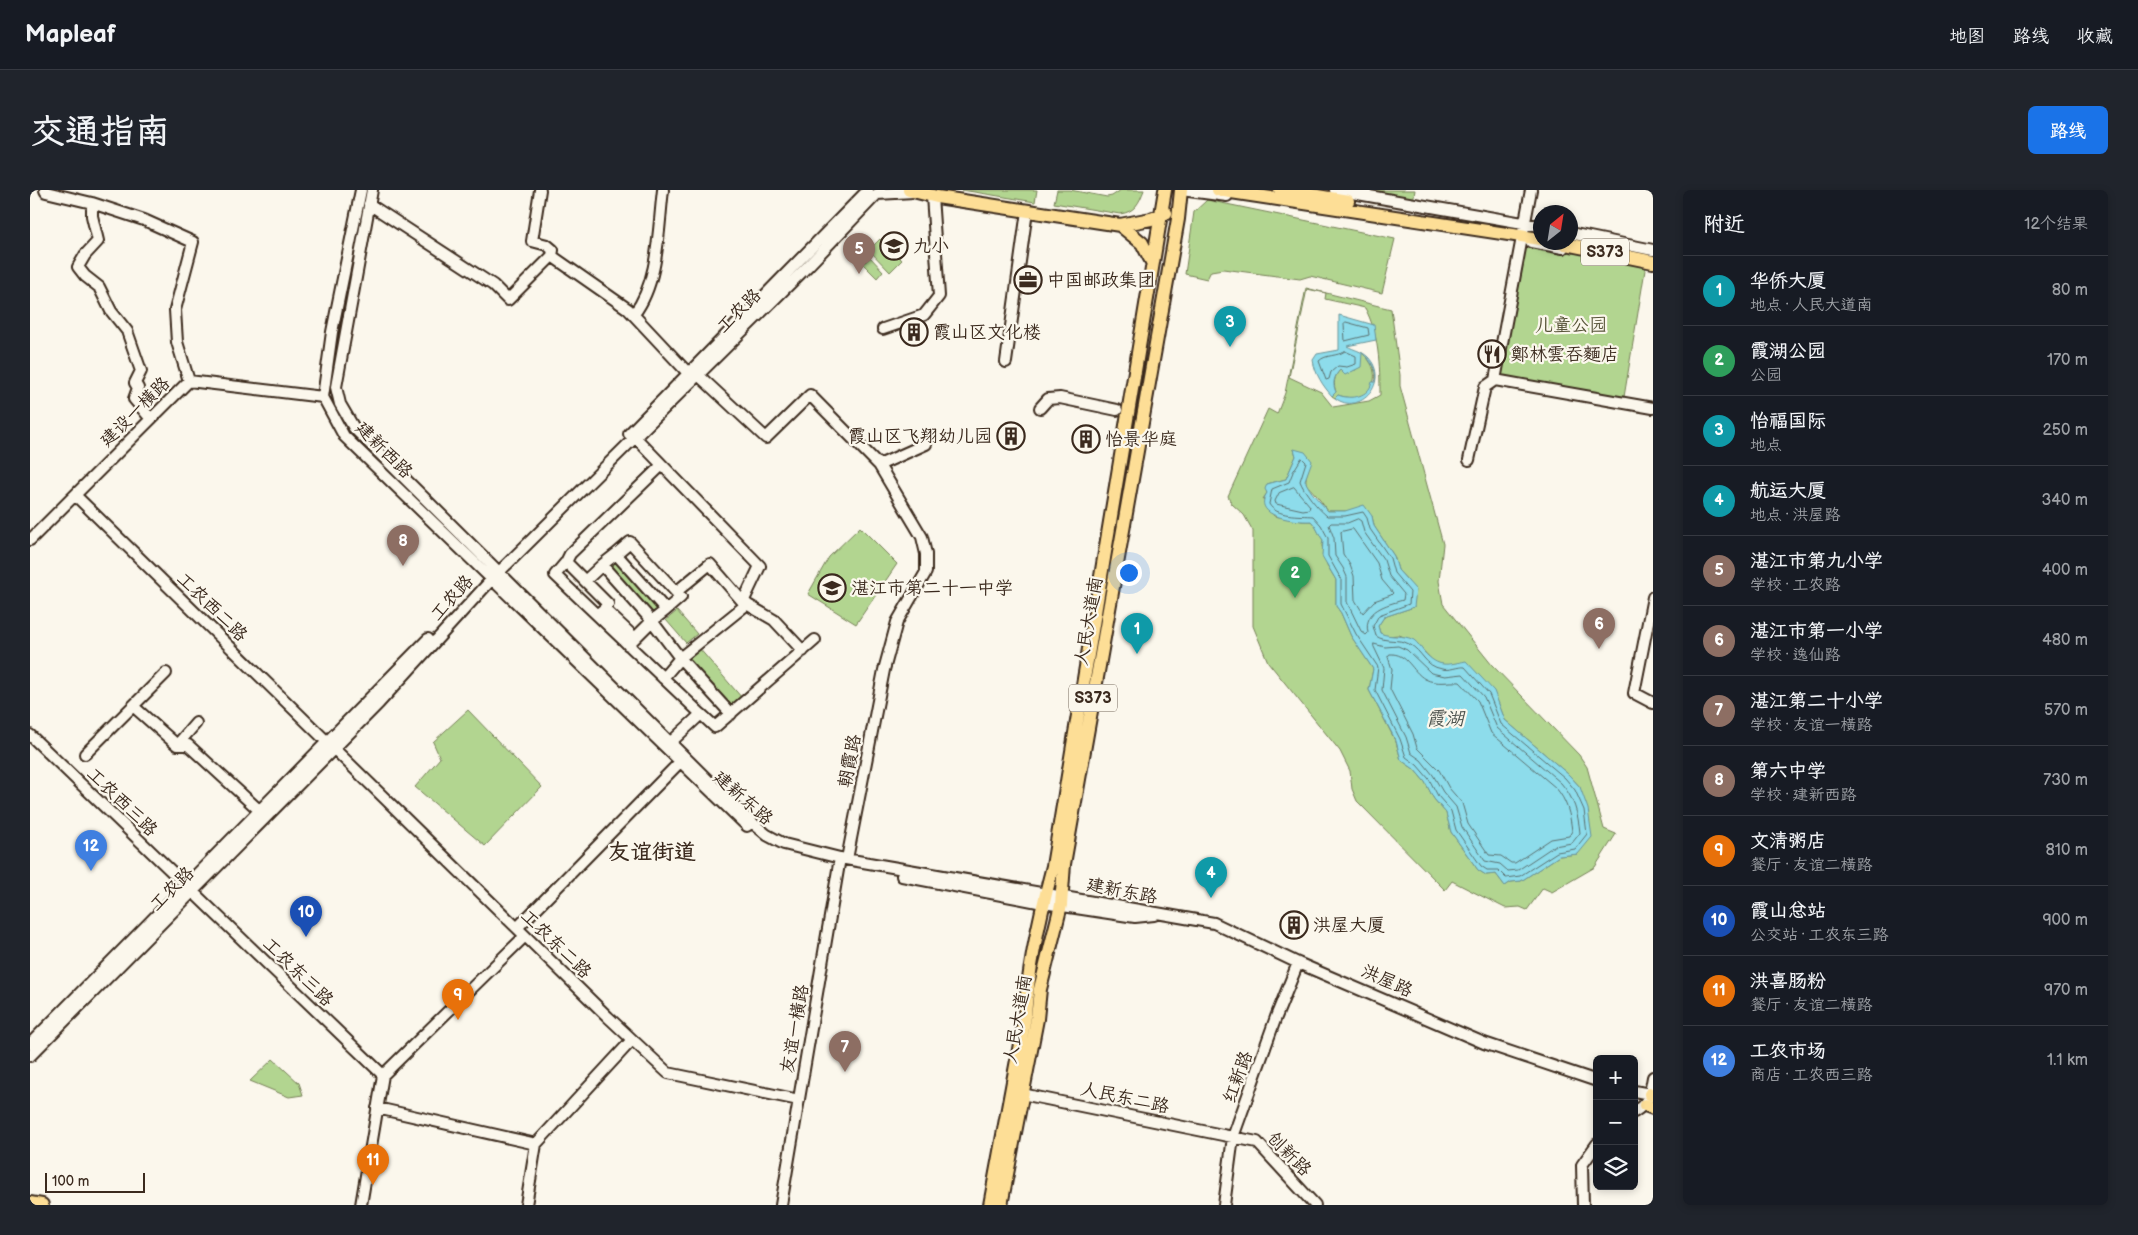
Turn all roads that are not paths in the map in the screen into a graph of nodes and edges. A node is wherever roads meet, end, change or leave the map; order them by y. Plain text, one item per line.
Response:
1 (45, 190) edge
2 (361, 190) edge
3 (372, 190) edge
4 (540, 190) edge
5 (663, 190) edge
6 (868, 190) edge
7 (1165, 190) edge
8 (1181, 190) edge
9 (1218, 190) edge
10 (1280, 190) edge
11 (1335, 190) edge
12 (1531, 190) edge
13 (919, 193) edge
14 (92, 203) junction
15 (369, 204) junction
16 (1180, 205) junction
17 (1027, 210) junction
18 (1161, 216) junction
19 (1120, 225) junction
20 (1533, 228) edge
21 (1524, 230) junction
22 (1533, 232) edge
23 (1533, 235) edge
24 (1578, 235) edge
25 (1578, 242) edge
26 (1578, 247) edge
27 (1653, 250) edge
28 (552, 256) junction
29 (1653, 258) edge
30 (1152, 262) junction
31 (1653, 262) edge
32 (1653, 267) edge
33 (634, 314) junction
34 (883, 329) dead end
35 (1006, 362) dead end
36 (692, 372) junction
37 (1495, 380) junction
38 (189, 381) junction
39 (323, 397) junction
40 (1040, 408) dead end
41 (1653, 408) edge
42 (1117, 410) dead end
43 (151, 419) junction
44 (635, 438) junction
45 (926, 444) dead end
46 (1469, 460) dead end
47 (662, 465) junction
48 (880, 465) junction
49 (74, 495) junction
50 (30, 540) edge
51 (616, 554) junction
52 (566, 562) junction
53 (602, 564) junction
54 (496, 576) junction
55 (585, 581) junction
56 (676, 592) junction
57 (1653, 596) edge
58 (745, 603) junction
59 (666, 610) junction
60 (600, 612) junction
61 (1651, 615) edge
62 (652, 621) junction
63 (815, 640) dead end
64 (631, 641) junction
65 (803, 651) junction
66 (680, 658) junction
67 (166, 673) dead end
68 (663, 678) junction
69 (1653, 703) edge
70 (133, 706) junction
71 (701, 714) junction
72 (731, 714) junction
73 (196, 724) dead end
74 (30, 735) edge
75 (671, 742) junction
76 (177, 745) junction
77 (331, 745) junction
78 (86, 754) dead end
79 (679, 762) junction
80 (260, 811) junction
81 (842, 861) junction
82 (188, 890) junction
83 (1044, 899) junction
84 (1061, 901) junction
85 (1164, 914) joint
86 (517, 928) junction
87 (525, 936) junction
88 (1298, 963) junction
89 (632, 1040) junction
90 (30, 1044) edge
91 (30, 1056) edge
92 (383, 1075) junction
93 (1653, 1077) edge
94 (1593, 1080) edge
95 (1017, 1093) junction
96 (799, 1100) junction
97 (1647, 1103) edge
98 (377, 1108) junction
99 (1233, 1137) junction
100 (536, 1144) junction
101 (1596, 1145) edge
102 (30, 1203) edge
103 (42, 1205) edge
104 (361, 1205) edge
105 (526, 1205) edge
106 (781, 1205) edge
107 (990, 1205) edge
108 (1001, 1205) edge
109 (1224, 1205) edge
110 (1315, 1205) edge
111 (1583, 1205) edge

1 - 14 street
2 - 39 street
3 - 15 street, 建新西路
4 - 28 street
5 - 33 street
6 - 36 street, 工农路
7 - 18 main road, 人民大道南 / S373
8 - 16 main road, 人民大道南 / S373
8 - 32 street
9 - 21 main road
10 - 21 main road
11 - 21 street
12 - 21 street
13 - 17 main road
13 - 34 street
13 - 36 street, 工农路
14 - 38 street
14 - 43 street
15 - 28 street
15 - 54 street, 建新西路
16 - 18 main road
16 - 84 main road, 人民大道南 / S373
17 - 19 main road
17 - 35 street
18 - 19 main road
18 - 30 main road, 人民大道南 / S373
19 - 30 main road
20 - 21 street
21 - 22 main road
21 - 23 main road
21 - 37 street
24 - 27 street
25 - 29 main road, S373
26 - 31 main road, S373
28 - 33 street
30 - 83 main road, 人民大道南 / S373
33 - 36 street
36 - 44 street, 工农路
36 - 48 street, 朝霞路
36 - 54 street, 工农路
37 - 41 street
37 - 46 street
38 - 39 street, 建设一横路
38 - 43 street, 建设一横路
39 - 54 street, 建新西路
40 - 42 street
43 - 49 street, 建设一横路
44 - 47 street
44 - 54 street, 工农路
45 - 48 street
47 - 52 street
47 - 58 street
48 - 81 street, 朝霞路
49 - 50 street, 建设一横路
49 - 77 street, 工农西二路
51 - 53 street
51 - 56 street
51 - 59 street
52 - 55 street
52 - 60 street
53 - 55 street
53 - 62 street
54 - 75 street, 建新东路
54 - 77 street, 工农路
54 - 79 street, 建新东路
55 - 60 street
56 - 58 street
56 - 59 street
57 - 61 street
58 - 65 street
58 - 66 street
59 - 62 street
60 - 64 street
61 - 69 street
62 - 64 street
62 - 66 street
63 - 65 street
64 - 68 street
65 - 72 street
66 - 68 street
66 - 72 street
67 - 70 street
68 - 71 street
70 - 76 street
70 - 78 street
71 - 72 street
71 - 75 street
73 - 76 street
74 - 82 street, 工农西三路
75 - 81 street, 建新东路
76 - 80 street
77 - 80 street, 工农路
77 - 82 street, 工农路
77 - 86 street, 工农东二路
79 - 81 street, 建新东路
79 - 86 street
80 - 82 street, 工农路
81 - 83 street, 建新东路
81 - 96 street, 友谊一横路
82 - 90 street, 工农路
82 - 91 street, 工农路
82 - 92 street, 工农东三路
83 - 84 street, 建新东路
83 - 95 main road, 人民大道南 / S373
84 - 85 street, 建新东路
84 - 95 main road, 人民大道南 / S373
85 - 88 street, 洪屋路
86 - 87 street, 工农东二路
87 - 89 street, 工农东二路
87 - 92 street
88 - 94 street, 洪屋路
88 - 99 street, 红新路
89 - 96 street, 工农东二路
89 - 100 street
92 - 98 street
93 - 97 street
95 - 99 street, 人民东二路
95 - 107 main road, 人民大道南 / S373
95 - 108 main road, 人民大道南 / S373
96 - 106 street, 友谊一横路
98 - 100 street
98 - 104 street
99 - 109 street, 红新路
99 - 110 street, 创新路
100 - 105 street
101 - 111 street
102 - 103 main road

